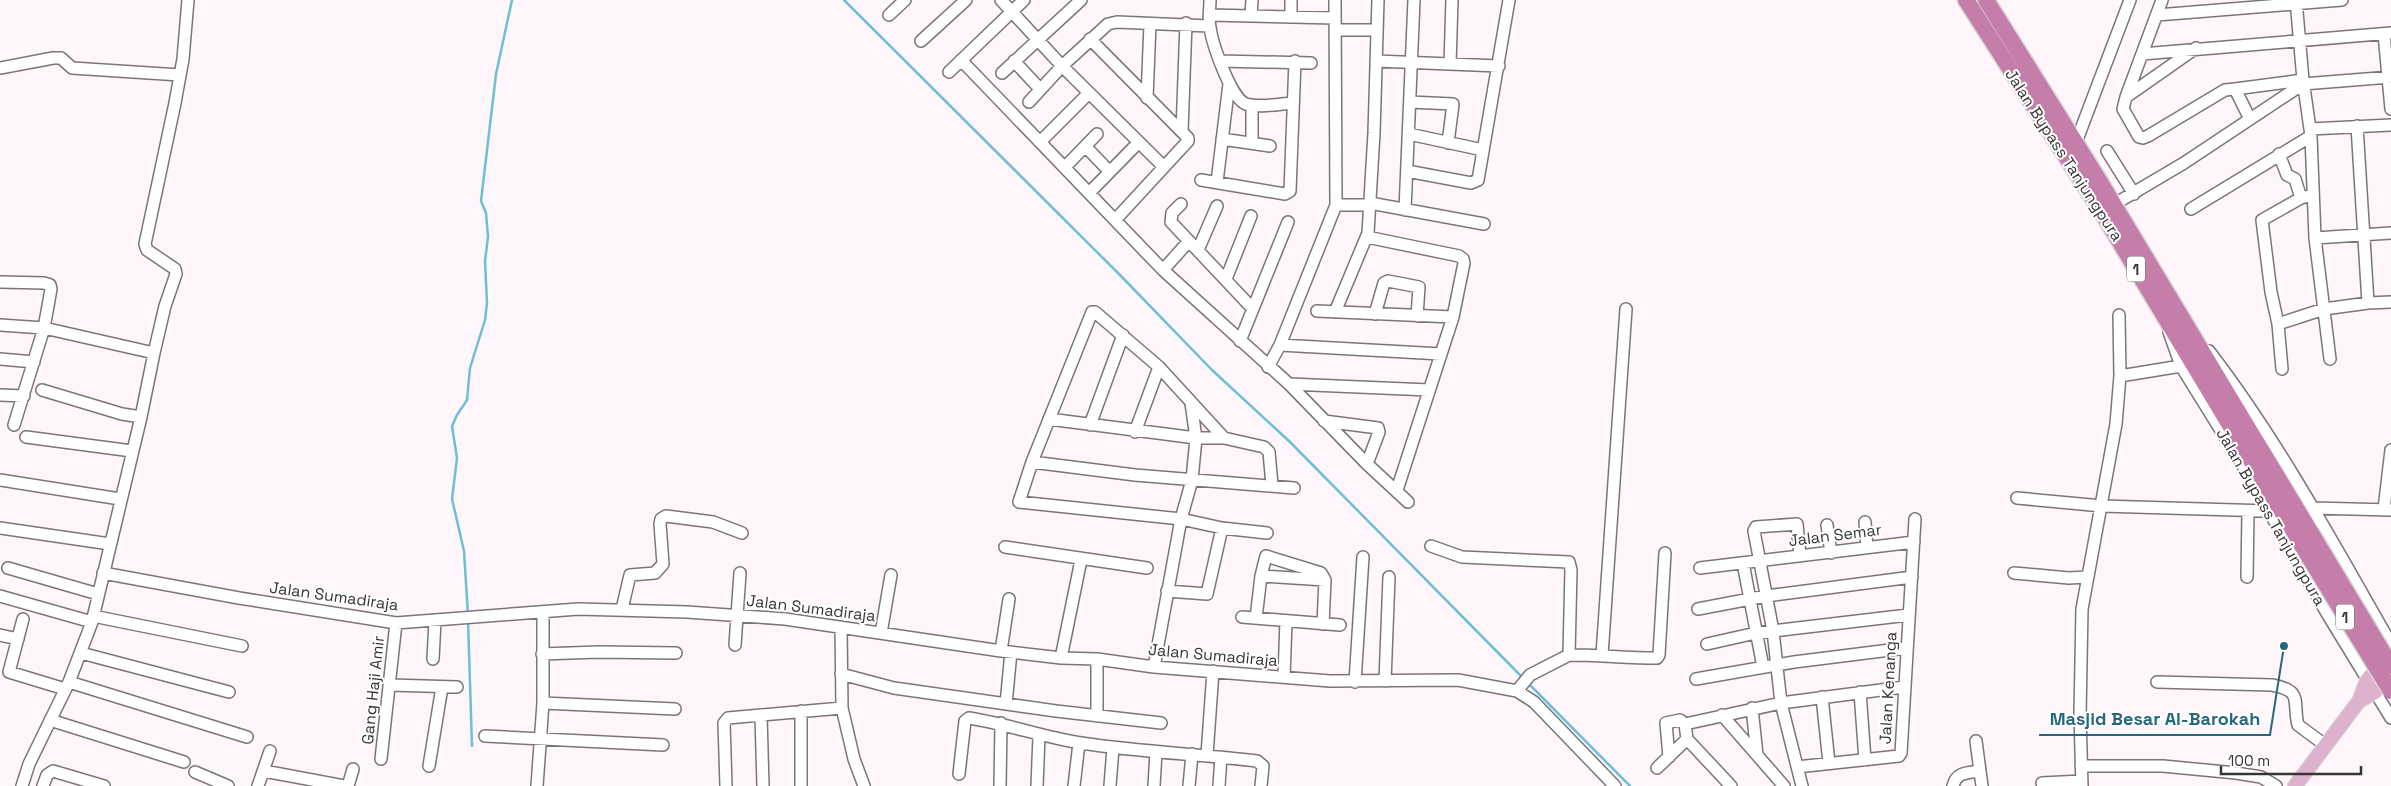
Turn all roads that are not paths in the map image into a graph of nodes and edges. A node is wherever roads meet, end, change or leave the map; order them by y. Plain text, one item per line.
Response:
1 (188, 0) edge
2 (904, 0) edge
3 (966, 0) edge
4 (1001, 0) edge
5 (1024, 0) edge
6 (1081, 0) edge
7 (1210, 0) edge
8 (1252, 0) edge
9 (1291, 0) edge
10 (1335, 0) edge
11 (1378, 0) edge
12 (1414, 0) edge
13 (1452, 0) edge
14 (1509, 0) edge
15 (1966, 0) edge
16 (1986, 0) edge
17 (2130, 0) edge
18 (2162, 0) edge
19 (2342, 0) edge
20 (2296, 2) edge
21 (1011, 11) junction
22 (890, 15) dead end
23 (2157, 15) junction
24 (1251, 16) junction
25 (1291, 17) junction
26 (1210, 20) junction
27 (1186, 23) junction
28 (1150, 24) junction
29 (1335, 24) junction
30 (1377, 30) junction
31 (2388, 34) edge
32 (1090, 39) junction
33 (1038, 40) junction
34 (2299, 40) junction
35 (921, 41) dead end
36 (2196, 48) junction
37 (2142, 54) junction
38 (961, 60) junction
39 (1014, 61) junction
40 (1221, 61) junction
41 (1376, 61) junction
42 (1295, 62) junction
43 (1412, 62) junction
44 (1311, 63) dead end
45 (1450, 64) junction
46 (1062, 66) junction
47 (1499, 66) junction
48 (0, 68) edge
49 (949, 72) dead end
50 (1002, 73) dead end
51 (180, 75) junction
52 (2389, 77) edge
53 (2303, 82) junction
54 (1229, 84) junction
55 (2235, 89) junction
56 (1040, 90) junction
57 (1090, 93) junction
58 (2126, 97) junction
59 (1147, 98) junction
60 (2391, 100) edge
61 (1029, 102) dead end
62 (1410, 102) junction
63 (1292, 104) junction
64 (1252, 105) junction
65 (2391, 109) edge
66 (2250, 119) junction
67 (2391, 124) edge
68 (2356, 126) junction
69 (1182, 131) junction
70 (2310, 133) junction
71 (1097, 134) dead end
72 (1409, 134) junction
73 (1222, 139) junction
74 (1041, 141) junction
75 (1139, 142) junction
76 (1252, 143) junction
77 (1448, 143) junction
78 (2075, 145) junction
79 (1270, 146) dead end
80 (1086, 147) junction
81 (1483, 150) junction
82 (2107, 151) dead end
83 (2279, 154) junction
84 (1163, 166) junction
85 (1065, 167) junction
86 (1108, 171) junction
87 (1407, 171) junction
88 (2119, 171) junction
89 (1201, 180) dead end
90 (1217, 182) junction
91 (2100, 182) junction
92 (1090, 192) junction
93 (2134, 194) junction
94 (2313, 195) junction
95 (2301, 198) junction
96 (1181, 204) dead end
97 (1370, 204) junction
98 (1336, 205) junction
99 (2113, 205) junction
100 (1218, 206) dead end
101 (2191, 209) dead end
102 (1405, 210) junction
103 (1251, 216) dead end
104 (1116, 220) junction
105 (1288, 222) dead end
106 (1484, 224) dead end
107 (2391, 233) edge
108 (2363, 235) junction
109 (1367, 238) junction
110 (2316, 238) junction
111 (1189, 241) junction
112 (1198, 250) junction
113 (1163, 270) junction
114 (1226, 279) junction
115 (0, 282) edge
116 (2391, 302) edge
117 (2368, 303) junction
118 (1252, 308) junction
119 (2167, 308) junction
120 (1626, 309) dead end
121 (2324, 309) junction
122 (1318, 310) dead end
123 (1335, 312) junction
124 (1375, 314) junction
125 (2119, 314) dead end
126 (1417, 316) junction
127 (1453, 317) junction
128 (2278, 324) junction
129 (0, 325) edge
130 (44, 328) junction
131 (1123, 335) junction
132 (1240, 341) junction
133 (1280, 345) junction
134 (154, 353) junction
135 (1440, 354) junction
136 (0, 359) edge
137 (2330, 359) dead end
138 (34, 362) junction
139 (2181, 366) junction
140 (1160, 367) junction
141 (1268, 367) junction
142 (2282, 369) dead end
143 (2120, 376) junction
144 (1288, 384) junction
145 (42, 390) dead end
146 (1429, 390) junction
147 (0, 396) edge
148 (24, 396) junction
149 (1192, 403) junction
150 (141, 417) junction
151 (1050, 419) junction
152 (1324, 421) junction
153 (14, 424) dead end
154 (1090, 425) junction
155 (1135, 432) junction
156 (26, 437) dead end
157 (1196, 438) junction
158 (1224, 438) junction
159 (2391, 450) edge
160 (132, 451) junction
161 (1032, 462) junction
162 (1367, 464) junction
163 (0, 480) edge
164 (1192, 480) junction
165 (1272, 485) junction
166 (1294, 488) dead end
167 (1397, 490) junction
168 (2017, 498) dead end
169 (120, 499) junction
170 (1408, 502) dead end
171 (2102, 506) junction
172 (2313, 508) junction
173 (2388, 510) edge
174 (2248, 511) junction
175 (2268, 511) junction
176 (1181, 519) junction
177 (1915, 519) dead end
178 (1865, 522) dead end
179 (1828, 525) dead end
180 (0, 528) edge
181 (1222, 528) junction
182 (742, 534) dead end
183 (1267, 534) dead end
184 (2306, 537) junction
185 (1914, 542) junction
186 (110, 544) junction
187 (1431, 546) dead end
188 (1867, 547) junction
189 (1005, 548) dead end
190 (1665, 553) dead end
191 (1831, 553) junction
192 (1800, 556) junction
193 (1363, 557) dead end
194 (1080, 560) junction
195 (1760, 561) junction
196 (1743, 563) junction
197 (8, 568) dead end
198 (1147, 568) dead end
199 (1700, 568) dead end
200 (103, 573) junction
201 (740, 573) dead end
202 (2014, 573) dead end
203 (891, 575) dead end
204 (1261, 576) junction
205 (2087, 576) junction
206 (1389, 577) dead end
207 (2247, 577) dead end
208 (1912, 578) junction
209 (1325, 580) junction
210 (1168, 591) junction
211 (98, 594) junction
212 (0, 596) edge
213 (1766, 596) junction
214 (1009, 599) dead end
215 (1750, 599) junction
216 (622, 609) junction
217 (1698, 609) dead end
218 (543, 612) junction
219 (736, 615) junction
220 (1908, 615) junction
221 (1242, 617) dead end
222 (1256, 618) junction
223 (23, 619) dead end
224 (93, 619) junction
225 (435, 621) junction
226 (1286, 621) junction
227 (396, 623) junction
228 (1324, 624) junction
229 (1340, 625) dead end
230 (841, 627) junction
231 (1773, 631) junction
232 (881, 632) junction
233 (1756, 633) junction
234 (0, 635) edge
235 (18, 639) junction
236 (1706, 644) dead end
237 (2391, 644) edge
238 (735, 645) dead end
239 (242, 646) dead end
240 (1906, 648) junction
241 (1006, 652) junction
242 (2391, 652) edge
243 (81, 653) junction
244 (676, 653) dead end
245 (542, 654) junction
246 (1568, 655) junction
247 (1602, 655) junction
248 (1061, 658) junction
249 (433, 659) dead end
250 (1097, 659) junction
251 (1777, 665) junction
252 (2391, 666) edge
253 (1154, 667) junction
254 (1763, 667) junction
255 (2391, 670) edge
256 (1213, 671) junction
257 (840, 674) junction
258 (1284, 677) junction
259 (1696, 679) dead end
260 (2367, 680) junction
261 (1385, 681) junction
262 (1355, 682) junction
263 (2156, 682) dead end
264 (67, 685) junction
265 (391, 686) junction
266 (442, 687) junction
267 (457, 687) dead end
268 (1904, 687) junction
269 (1520, 688) junction
270 (229, 692) dead end
271 (1860, 692) junction
272 (2383, 692) edge
273 (1822, 697) junction
274 (2360, 701) junction
275 (543, 703) junction
276 (1781, 703) junction
277 (1006, 704) junction
278 (842, 708) junction
279 (1752, 708) junction
280 (675, 709) dead end
281 (801, 710) junction
282 (761, 715) junction
283 (1722, 715) junction
284 (1098, 716) junction
285 (2391, 718) edge
286 (50, 720) junction
287 (1161, 722) dead end
288 (1001, 723) junction
289 (1685, 724) junction
290 (485, 736) dead end
291 (1039, 736) junction
292 (247, 737) dead end
293 (541, 739) junction
294 (1687, 740) junction
295 (1976, 741) dead end
296 (1079, 743) junction
297 (663, 745) dead end
298 (2326, 745) junction
299 (1113, 748) junction
300 (270, 752) dead end
301 (1156, 752) junction
302 (1192, 754) junction
303 (1207, 755) junction
304 (1757, 755) junction
305 (1222, 757) junction
306 (1669, 757) junction
307 (381, 760) dead end
308 (1865, 760) junction
309 (184, 762) dead end
310 (1829, 763) junction
311 (429, 766) dead end
312 (2081, 766) junction
313 (1657, 768) dead end
314 (1797, 768) junction
315 (353, 769) dead end
316 (264, 771) junction
317 (1980, 771) junction
318 (194, 772) dead end
319 (960, 774) dead end
320 (304, 782) edge
321 (215, 784) edge
322 (2042, 784) dead end
323 (2082, 784) edge
324 (22, 786) edge
325 (42, 786) edge
326 (104, 786) edge
327 (228, 786) edge
328 (258, 786) edge
329 (344, 786) edge
330 (348, 786) edge
331 (537, 786) edge
332 (726, 786) edge
333 (763, 786) edge
334 (802, 786) edge
335 (864, 786) edge
336 (1000, 786) edge
337 (1036, 786) edge
338 (1074, 786) edge
339 (1110, 786) edge
340 (1154, 786) edge
341 (1189, 786) edge
342 (1219, 786) edge
343 (1261, 786) edge
344 (1615, 786) edge
345 (1731, 786) edge
346 (1784, 786) edge
347 (1802, 786) edge
348 (1953, 786) edge
349 (1982, 786) edge
350 (2276, 786) edge
351 (2295, 786) edge

1 - 51 street
2 - 22 street
3 - 35 street
4 - 21 street
5 - 21 street
6 - 33 street
7 - 26 street
8 - 24 street
9 - 25 street
10 - 29 street
11 - 30 street
12 - 43 street
13 - 45 street
14 - 47 street
15 - 119 highway, Jalan Bypass Tanjungpura / 1
16 - 78 highway, Jalan Bypass Tanjungpura / 1
17 - 78 street
18 - 23 street
19 - 20 street
20 - 23 street
20 - 34 street
21 - 33 street
21 - 38 street
23 - 37 street
24 - 25 street
24 - 26 street
25 - 29 street
26 - 27 street
26 - 40 street
27 - 28 street
27 - 69 street
28 - 32 street
28 - 59 street
29 - 30 street
29 - 98 street
30 - 41 street
31 - 34 street
31 - 52 street
32 - 46 street
32 - 59 street
33 - 39 street
33 - 46 street
34 - 36 street
34 - 53 street
36 - 37 street
36 - 58 street
37 - 58 street
38 - 49 street
38 - 74 street
39 - 50 street
39 - 56 street
40 - 42 street
40 - 54 street
41 - 43 street
41 - 97 street
42 - 44 street
42 - 63 street
43 - 45 street
43 - 62 street
45 - 47 street
46 - 56 street
46 - 57 street
47 - 81 street
48 - 51 street
51 - 134 street
52 - 53 street
52 - 60 street
53 - 55 street
53 - 66 street
53 - 70 street
54 - 64 street
54 - 73 street
55 - 58 street
55 - 66 street
56 - 61 street
57 - 74 street
57 - 75 street
59 - 69 street
60 - 65 street
62 - 72 street
62 - 77 street
63 - 64 street
63 - 90 street
64 - 76 street
66 - 93 street
67 - 68 street
68 - 70 street
68 - 108 street
69 - 84 street
70 - 83 street
70 - 94 street
71 - 80 street
72 - 77 street
72 - 87 street
73 - 76 street
73 - 90 street
74 - 85 street
75 - 84 street
75 - 86 street
76 - 79 street
77 - 81 street
78 - 91 highway, Jalan Bypass Tanjungpura / 1
80 - 85 street
80 - 86 street
81 - 87 street
82 - 88 street
83 - 95 street
83 - 101 street
84 - 104 street
85 - 92 street
86 - 92 street
87 - 102 street
88 - 91 street
88 - 93 street
89 - 90 street
91 - 99 highway, Jalan Bypass Tanjungpura / 1
92 - 104 street
93 - 99 street
94 - 95 street
94 - 110 street
95 - 128 street
96 - 111 street
97 - 98 street
97 - 102 street
97 - 109 street
98 - 133 street
99 - 119 highway, Jalan Bypass Tanjungpura / 1
100 - 112 street
102 - 106 street
103 - 114 street
104 - 113 street
105 - 118 street
107 - 108 street
108 - 110 street
108 - 117 street
109 - 123 street
109 - 127 street
110 - 121 street
111 - 112 street
111 - 113 street
112 - 114 street
113 - 132 street
114 - 118 street
115 - 130 street
116 - 117 street
117 - 121 street
118 - 132 street
119 - 139 street, Jalan Bypass Tanjungpura
119 - 172 street, Jalan Bypass Tanjungpura
119 - 184 highway, Jalan Bypass Tanjungpura / 1
120 - 247 street
121 - 128 street
121 - 137 street
122 - 123 street
123 - 124 street
124 - 126 street
124 - 126 street
125 - 143 street
126 - 127 street
127 - 135 street
128 - 142 street
129 - 130 street
130 - 134 street
130 - 138 street
131 - 140 street
131 - 151 street
131 - 154 street
132 - 141 street
133 - 135 street
133 - 141 street
134 - 150 street
135 - 146 street
136 - 138 street
138 - 148 street
139 - 143 street
139 - 175 street, Jalan Bypass Tanjungpura
140 - 149 street
140 - 155 street
141 - 144 street
143 - 171 street
144 - 146 street
144 - 152 street
145 - 150 street
146 - 167 street
147 - 148 street
148 - 153 street
149 - 157 street
149 - 158 street
150 - 160 street
151 - 154 street
151 - 161 street
152 - 162 street
152 - 162 street
154 - 155 street
155 - 157 street
156 - 160 street
157 - 158 street
157 - 164 street
158 - 165 street
159 - 173 street
160 - 169 street
161 - 164 street
161 - 176 street
162 - 167 street
163 - 169 street
164 - 165 street
164 - 176 street
165 - 166 street
167 - 170 street
168 - 171 street
169 - 186 street
171 - 174 street
171 - 205 street
172 - 173 street
172 - 237 street, Jalan Bypass Tanjungpura
174 - 175 street
174 - 207 street
175 - 260 street, Jalan Bypass Tanjungpura
176 - 181 street
176 - 210 street
177 - 185 street, Jalan Kenanga
178 - 188 street
179 - 191 street
180 - 186 street
181 - 183 street
181 - 210 street
182 - 216 street
184 - 252 highway, Jalan Bypass Tanjungpura / 1, bridge
184 - 272 highway, Jalan Bypass Tanjungpura / 1, bridge
185 - 188 street, Jalan Semar
185 - 208 street, Jalan Kenanga
186 - 200 street
187 - 246 street
188 - 191 street, Jalan Semar
189 - 194 street
190 - 247 street
191 - 192 street, Jalan Semar
192 - 195 street, Jalan Semar
192 - 195 street
193 - 262 street
194 - 198 street
194 - 248 street
195 - 196 street, Jalan Semar
195 - 213 street
196 - 199 street, Jalan Semar
196 - 215 street
197 - 211 street
200 - 211 street
200 - 227 street, Jalan Sumadiraja
201 - 219 street
202 - 205 street
203 - 232 street
204 - 209 street
204 - 209 street
204 - 222 street
205 - 312 street
206 - 261 street
208 - 213 street
208 - 220 street, Jalan Kenanga
209 - 228 street
210 - 253 street
211 - 224 street
212 - 224 street
213 - 215 street
213 - 231 street
214 - 241 street
215 - 217 street
215 - 233 street
216 - 218 street, Jalan Sumadiraja
216 - 219 street, Jalan Sumadiraja
218 - 225 street, Jalan Sumadiraja
218 - 245 street
219 - 230 street, Jalan Sumadiraja
219 - 238 street
220 - 231 street
220 - 240 street, Jalan Kenanga
221 - 222 street
222 - 226 street
223 - 235 street
224 - 239 street
224 - 243 street
225 - 227 street, Jalan Sumadiraja
225 - 249 street
226 - 228 street
226 - 258 street
227 - 265 street, Gang Haji Amir
228 - 229 street
230 - 232 street, Jalan Sumadiraja
230 - 257 street
231 - 233 street
231 - 251 street
232 - 241 street, Jalan Sumadiraja
233 - 236 street
233 - 254 street
234 - 235 street
235 - 264 street
240 - 251 street
240 - 268 street, Jalan Kenanga
241 - 248 street, Jalan Sumadiraja
241 - 277 street
242 - 260 main road
243 - 264 street
243 - 270 street
244 - 245 street
245 - 275 street
246 - 247 street
246 - 269 street
248 - 250 street, Jalan Sumadiraja
250 - 253 street, Jalan Sumadiraja
250 - 284 street
251 - 254 street
251 - 276 street
253 - 256 street, Jalan Sumadiraja
254 - 259 street
255 - 272 main road
256 - 258 street, Jalan Sumadiraja
256 - 303 street
257 - 277 street
257 - 278 street
258 - 262 street, Jalan Sumadiraja
260 - 272 street, Jalan Bypass Tanjungpura
260 - 274 main road
261 - 262 street, Jalan Sumadiraja
261 - 269 street, Jalan Sumadiraja
263 - 298 street
264 - 286 street
264 - 292 street
265 - 266 street
265 - 307 street, Gang Haji Amir
266 - 267 street
266 - 311 street
268 - 271 street
268 - 308 street, Jalan Kenanga
269 - 344 street
271 - 273 street
271 - 308 street
272 - 274 main road
272 - 285 street, Jalan Bypass Tanjungpura
273 - 276 street
273 - 310 street
274 - 298 main road
275 - 280 street
275 - 293 street
276 - 279 street
276 - 314 street
277 - 284 street
278 - 281 street
278 - 335 street
279 - 283 street
279 - 304 street
281 - 282 street
281 - 334 street
282 - 332 street
282 - 333 street
283 - 289 street
283 - 304 street
284 - 287 street
286 - 309 street
286 - 324 street
288 - 291 street
288 - 319 street
288 - 336 street
289 - 294 street
289 - 306 street
290 - 293 street
291 - 296 street
291 - 337 street
293 - 297 street
293 - 331 street
294 - 306 street
294 - 345 street
295 - 317 street
296 - 299 street
296 - 338 street
298 - 351 main road
299 - 301 street
299 - 339 street
300 - 316 street
301 - 302 street
301 - 340 street
302 - 303 street
302 - 341 street
303 - 305 street
304 - 346 street
305 - 342 street
305 - 343 street
306 - 313 street
308 - 310 street, Jalan Kenanga
310 - 314 street, Jalan Kenanga
312 - 323 street
312 - 350 street
314 - 347 street
315 - 330 street
316 - 320 street
316 - 328 street
317 - 348 street
317 - 349 street
318 - 321 street
320 - 329 street
321 - 327 street
322 - 323 street
325 - 326 street

